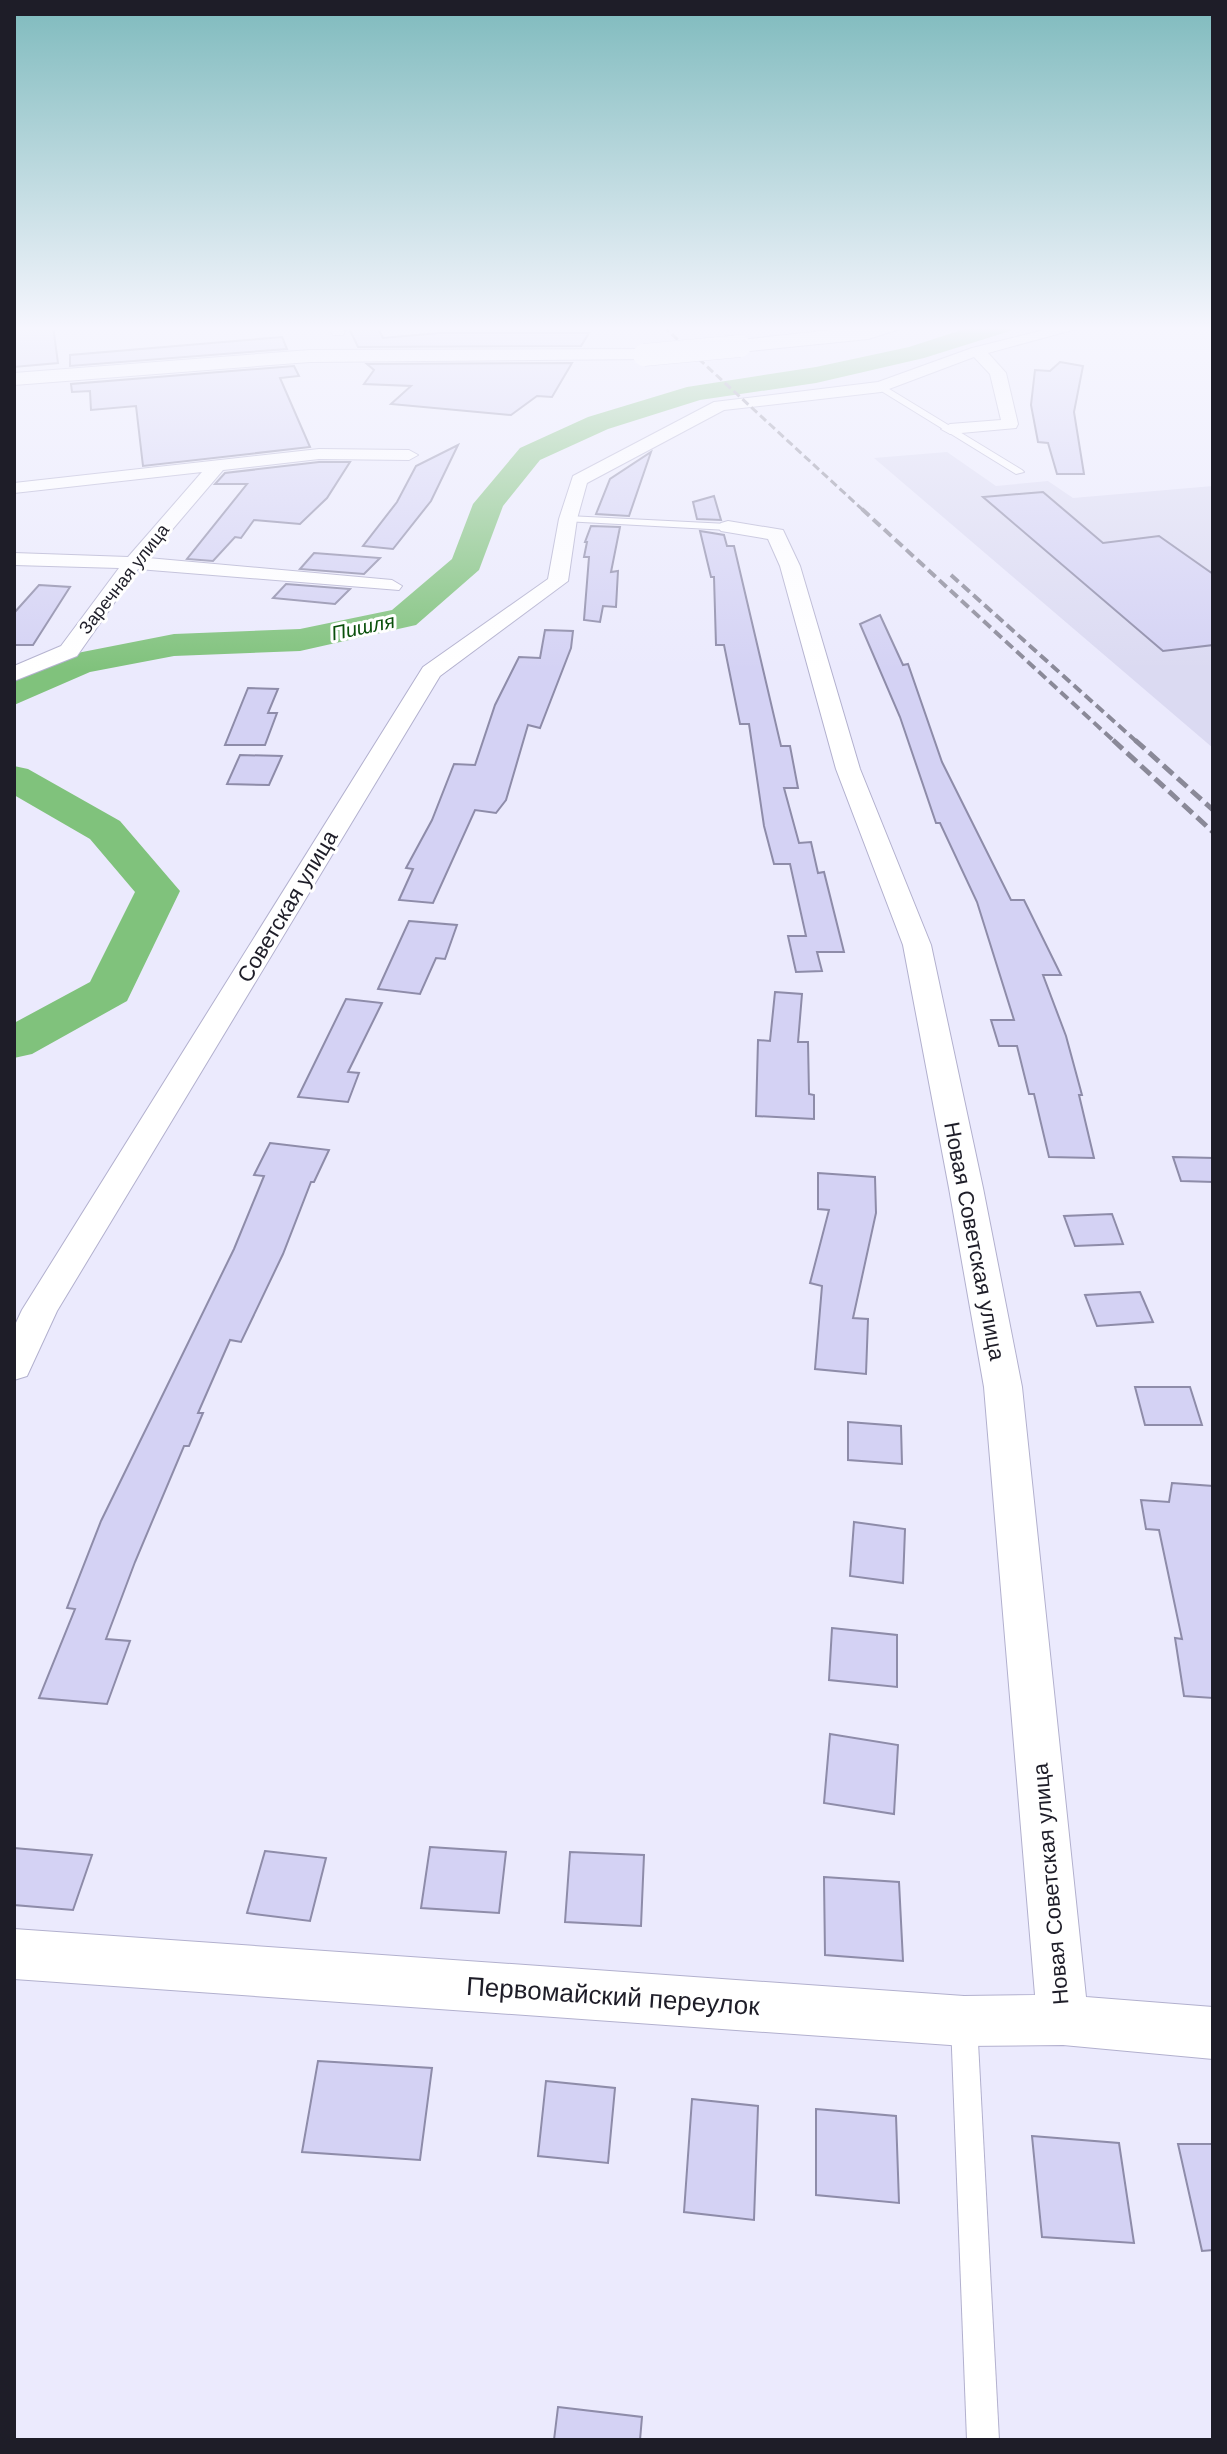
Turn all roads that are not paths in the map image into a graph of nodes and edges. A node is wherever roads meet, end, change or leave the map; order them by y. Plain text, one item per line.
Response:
1 (654, 441) edge
2 (968, 441) edge
3 (409, 455) dead end
4 (219, 464) junction
5 (1019, 472) dead end
6 (14, 488) edge
7 (568, 519) junction
8 (728, 527) joint
9 (14, 559) edge
10 (133, 563) junction
11 (392, 586) dead end
12 (14, 674) edge
13 (14, 1366) edge
14 (14, 1954) edge
15 (1063, 2020) junction
16 (964, 2021) junction
17 (1213, 2033) edge
18 (983, 2440) edge

1 - 7 street, Советская улица
2 - 5 lane
3 - 4 street
4 - 6 street
4 - 10 street, Заречная улица
7 - 8 lane
7 - 13 street, Советская улица
8 - 15 street, Новая Советская улица
9 - 10 street
10 - 11 street
10 - 12 street, Заречная улица
14 - 16 street, Первомайский переулок
15 - 16 street, Первомайский переулок
15 - 17 street, Первомайский переулок
16 - 18 lane

